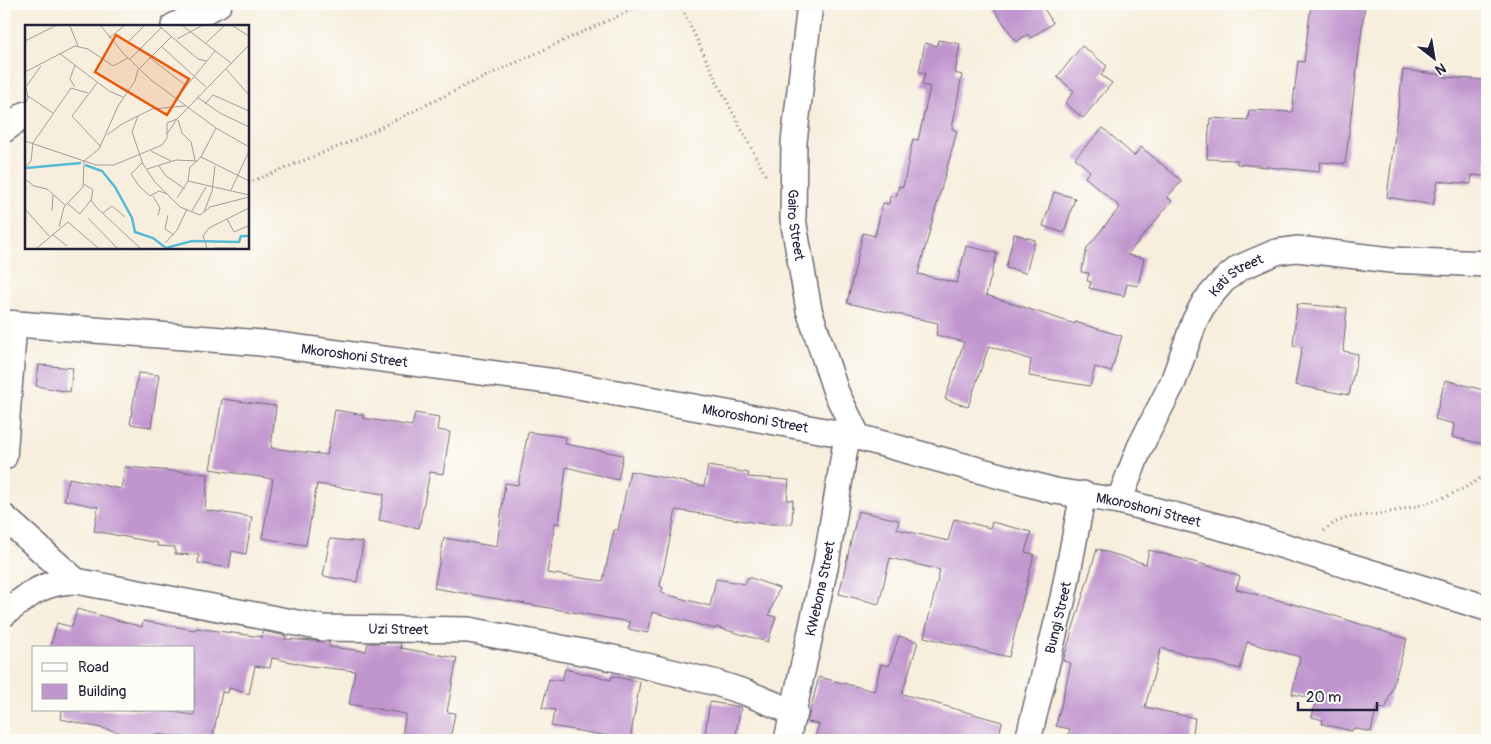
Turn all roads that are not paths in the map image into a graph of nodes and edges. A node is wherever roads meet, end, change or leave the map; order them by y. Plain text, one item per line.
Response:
1 (219, 4) edge
2 (810, 4) edge
3 (176, 25) edge
4 (25, 115) edge
5 (4, 130) edge
6 (1487, 264) edge
7 (9, 323) edge
8 (853, 436) junction
9 (4, 457) edge
10 (1083, 494) junction
11 (1118, 501) junction
12 (4, 517) edge
13 (76, 582) junction
14 (1487, 608) edge
15 (4, 614) edge
16 (794, 713) junction
17 (788, 740) edge
18 (1028, 740) edge

1 - 3 street
2 - 8 street, Gairo Street
4 - 5 street
6 - 11 street, Kati Street
7 - 8 street, Mkoroshoni Street
7 - 9 street
8 - 10 street, Mkoroshoni Street
8 - 16 street, KWebona Street
10 - 11 street, Mkoroshoni Street
10 - 18 street, Bungi Street
11 - 14 street, Mkoroshoni Street
12 - 13 street
13 - 15 street, Uzi Street
13 - 16 street, Uzi Street
16 - 17 street, KWebona Street

